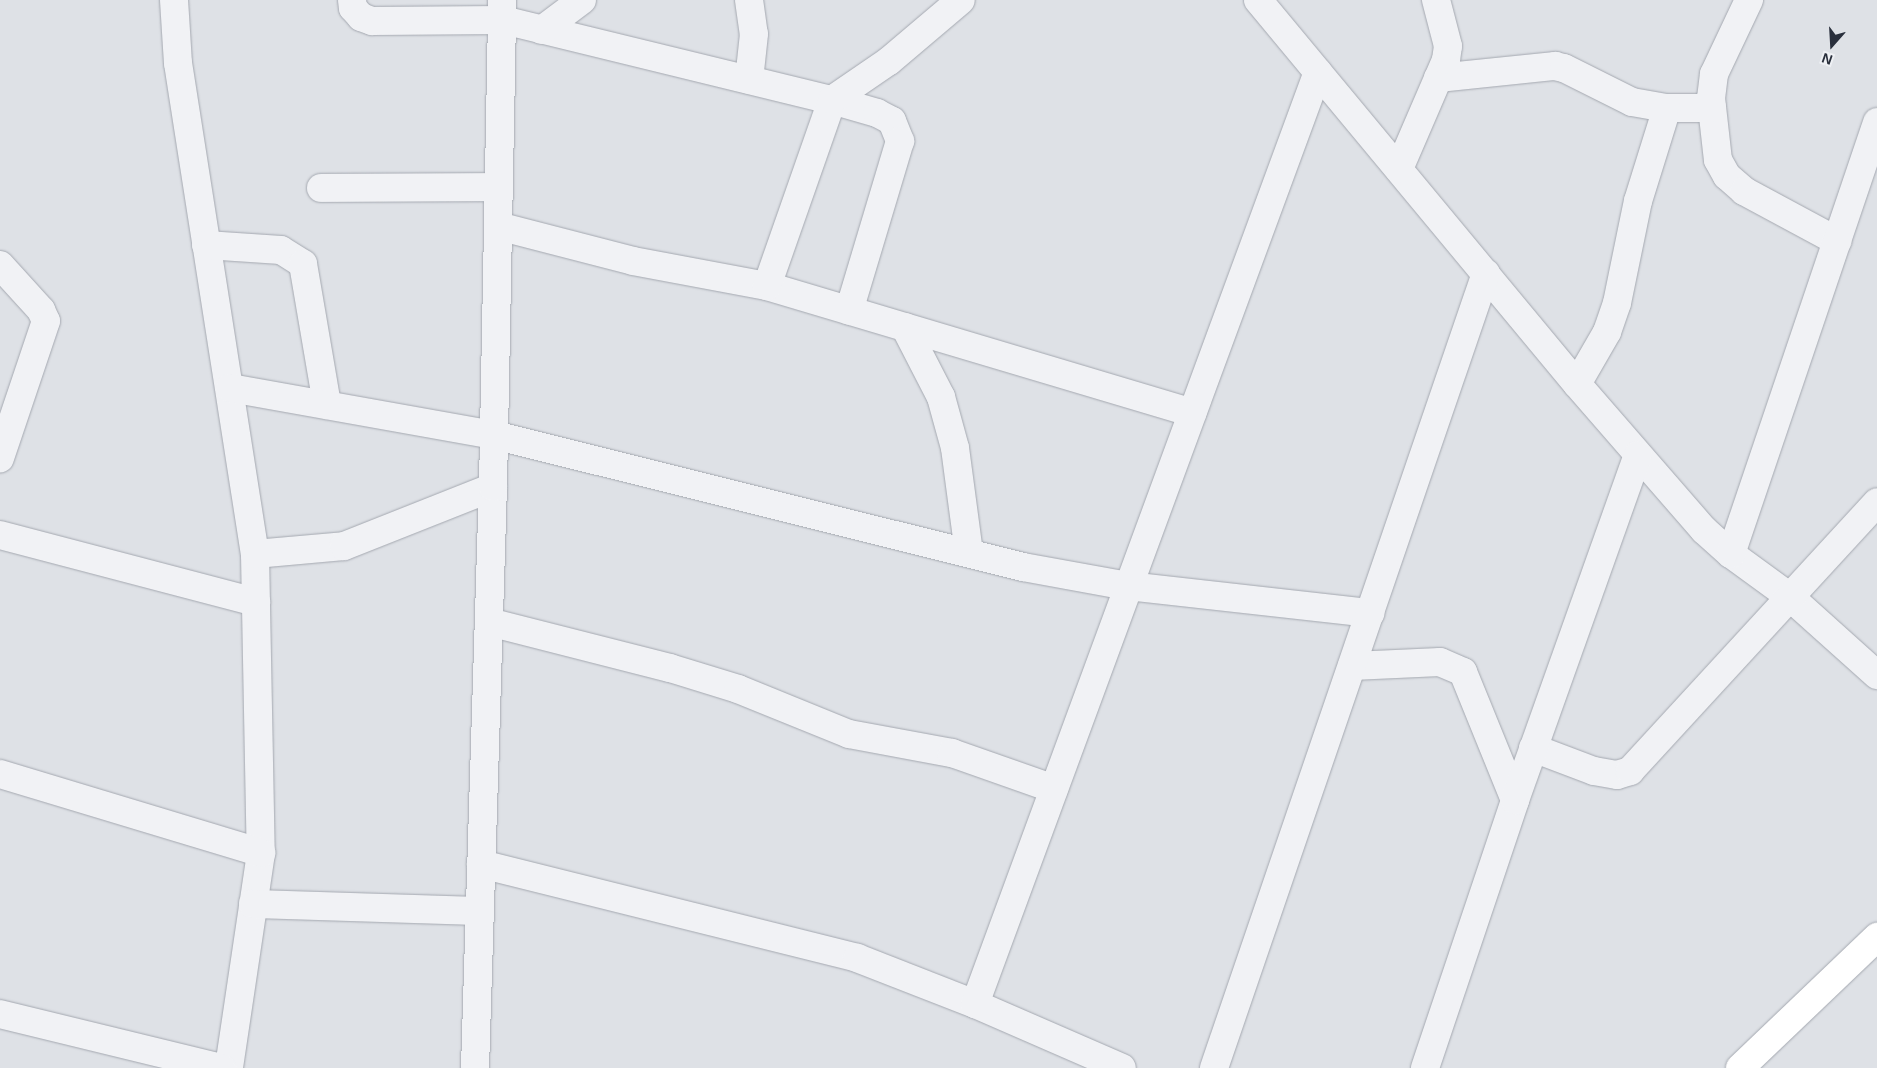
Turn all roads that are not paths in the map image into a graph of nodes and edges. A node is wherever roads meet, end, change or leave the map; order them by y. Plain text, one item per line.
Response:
1 (174, 0) edge
2 (352, 0) edge
3 (582, 0) edge
4 (749, 0) edge
5 (961, 0) edge
6 (1258, 0) edge
7 (1436, 0) edge
8 (1749, 0) edge
9 (503, 10) edge
10 (542, 30) junction
11 (1318, 72) junction
12 (1438, 78) junction
13 (749, 80) junction
14 (832, 100) junction
15 (1667, 108) junction
16 (1712, 108) junction
17 (1877, 122) edge
18 (1871, 161) edge
19 (1399, 169) junction
20 (499, 187) junction
21 (321, 188) dead end
22 (498, 226) junction
23 (1837, 240) junction
24 (206, 245) junction
25 (0, 265) edge
26 (1486, 273) junction
27 (767, 286) junction
28 (849, 311) junction
29 (905, 327) junction
30 (1577, 384) junction
31 (230, 388) junction
32 (327, 405) junction
33 (1192, 414) junction
34 (5, 428) edge
35 (494, 435) junction
36 (1638, 455) junction
37 (0, 458) edge
38 (493, 487) junction
39 (1877, 502) edge
40 (0, 535) edge
41 (969, 553) junction
42 (255, 554) junction
43 (1731, 554) junction
44 (1128, 586) junction
45 (1790, 597) junction
46 (256, 602) junction
47 (1370, 613) junction
48 (489, 622) junction
49 (1352, 666) junction
50 (1877, 676) edge
51 (1533, 748) junction
52 (0, 774) edge
53 (1054, 789) junction
54 (1515, 800) junction
55 (260, 853) junction
56 (481, 864) junction
57 (253, 904) junction
58 (480, 911) junction
59 (1877, 937) edge
60 (975, 1004) junction
61 (0, 1014) edge
62 (222, 1068) edge
63 (229, 1068) edge
64 (475, 1068) edge
65 (1122, 1068) edge
66 (1214, 1068) edge
67 (1425, 1068) edge
68 (1740, 1068) edge

1 - 24 street
2 - 9 street
3 - 10 street
4 - 13 street
5 - 14 street
6 - 11 street
7 - 12 street
8 - 16 street
9 - 10 street
9 - 20 street
10 - 13 street
11 - 19 street
11 - 33 street
12 - 15 street
12 - 19 street
13 - 14 street
14 - 27 street
14 - 28 street
15 - 16 street
15 - 30 street
16 - 23 street
17 - 18 street
18 - 23 street
19 - 26 street
20 - 21 street
20 - 22 street
22 - 27 street
22 - 35 street
23 - 43 street
24 - 31 street
24 - 32 street
25 - 34 street
26 - 30 street
26 - 47 street
27 - 28 street
28 - 29 street
29 - 33 street
29 - 41 street
30 - 36 street
31 - 32 street
31 - 42 street
32 - 35 street
33 - 44 street
34 - 37 street
35 - 38 street
35 - 41 street
36 - 43 street
36 - 51 street
38 - 42 street
38 - 48 street
39 - 45 street
40 - 46 street
41 - 44 street
42 - 46 street
43 - 45 street
44 - 47 street
44 - 53 street
45 - 50 street
45 - 51 street
46 - 55 street
47 - 49 street
48 - 53 street
48 - 56 street
49 - 54 street
49 - 66 street
51 - 54 street
52 - 55 street
53 - 60 street
54 - 67 street
55 - 57 street
56 - 58 street
56 - 60 street
57 - 58 street
57 - 63 street
58 - 64 street
59 - 68 street
60 - 65 street
61 - 62 street

